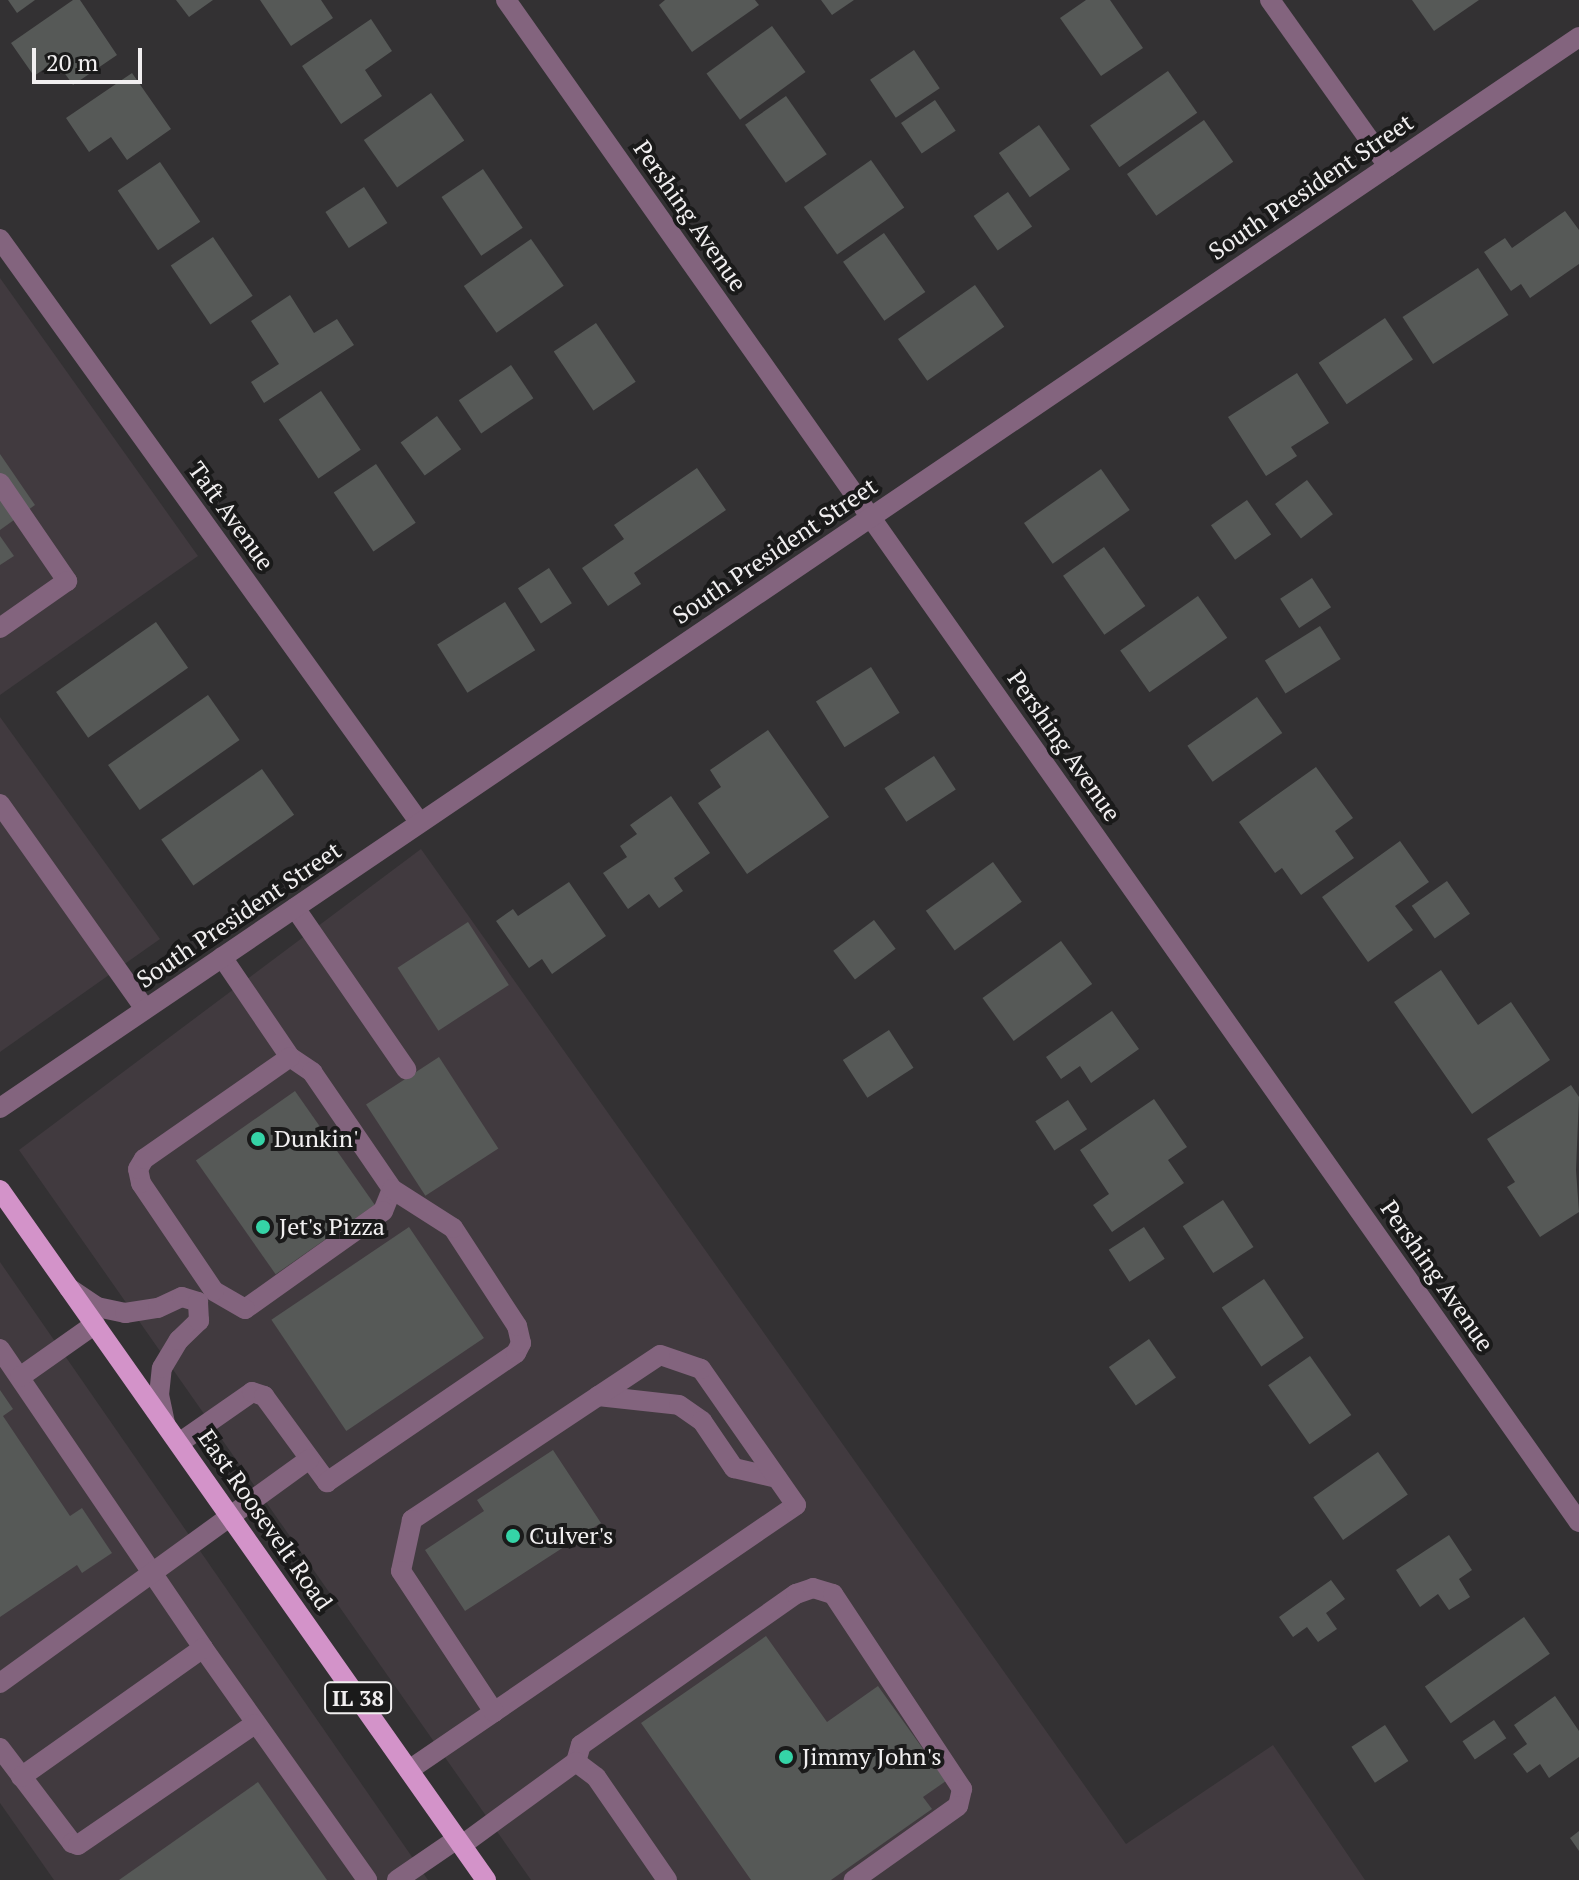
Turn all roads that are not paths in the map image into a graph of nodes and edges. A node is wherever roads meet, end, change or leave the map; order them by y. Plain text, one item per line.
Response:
1 (506, 0) edge
2 (1270, 0) edge
3 (1579, 37) edge
4 (1388, 166) junction
5 (0, 239) edge
6 (0, 483) edge
7 (871, 518) junction
8 (0, 628) edge
9 (0, 804) edge
10 (420, 823) junction
11 (295, 908) junction
12 (222, 957) junction
13 (145, 1009) junction
14 (290, 1057) junction
15 (406, 1069) dead end
16 (0, 1108) edge
17 (392, 1189) junction
18 (0, 1190) edge
19 (69, 1288) junction
20 (206, 1297) junction
21 (95, 1324) junction
22 (0, 1349) edge
23 (20, 1377) junction
24 (598, 1396) junction
25 (165, 1423) junction
26 (179, 1443) junction
27 (310, 1459) junction
28 (777, 1478) junction
29 (230, 1516) junction
30 (1579, 1522) edge
31 (151, 1573) junction
32 (203, 1648) junction
33 (0, 1683) edge
34 (494, 1712) junction
35 (255, 1724) junction
36 (0, 1748) edge
37 (576, 1762) junction
38 (409, 1770) junction
39 (21, 1777) junction
40 (460, 1842) junction
41 (367, 1880) edge
42 (397, 1880) edge
43 (486, 1880) edge
44 (667, 1880) edge
45 (854, 1880) edge

1 - 7 street, Pershing Avenue
2 - 4 street
3 - 4 street, South President Street
4 - 7 street, South President Street
5 - 10 street, Taft Avenue
6 - 8 street
7 - 10 street, South President Street
7 - 30 street, Pershing Avenue
9 - 13 street
10 - 11 street, South President Street
11 - 12 street, South President Street
11 - 15 street
12 - 13 street, South President Street
12 - 14 street
13 - 16 street, South President Street
14 - 17 street
14 - 20 street
17 - 20 street
17 - 27 street
18 - 19 main road, East Roosevelt Road / IL 38
19 - 20 street
19 - 21 main road, East Roosevelt Road / IL 38
20 - 25 street
21 - 23 street
21 - 25 main road, East Roosevelt Road / IL 38
22 - 23 street
23 - 31 street
24 - 28 street
24 - 28 street
24 - 34 street
25 - 26 main road, East Roosevelt Road / IL 38
26 - 27 street
26 - 29 main road, East Roosevelt Road / IL 38
27 - 29 street
28 - 34 street
29 - 31 street
29 - 38 main road, East Roosevelt Road / IL 38
31 - 32 street
31 - 33 street
32 - 35 street
32 - 39 street
34 - 38 street
35 - 39 street
35 - 41 street
36 - 39 street
37 - 40 street
37 - 44 street
37 - 45 street
38 - 40 main road, East Roosevelt Road / IL 38
40 - 42 street
40 - 43 main road, East Roosevelt Road / IL 38

